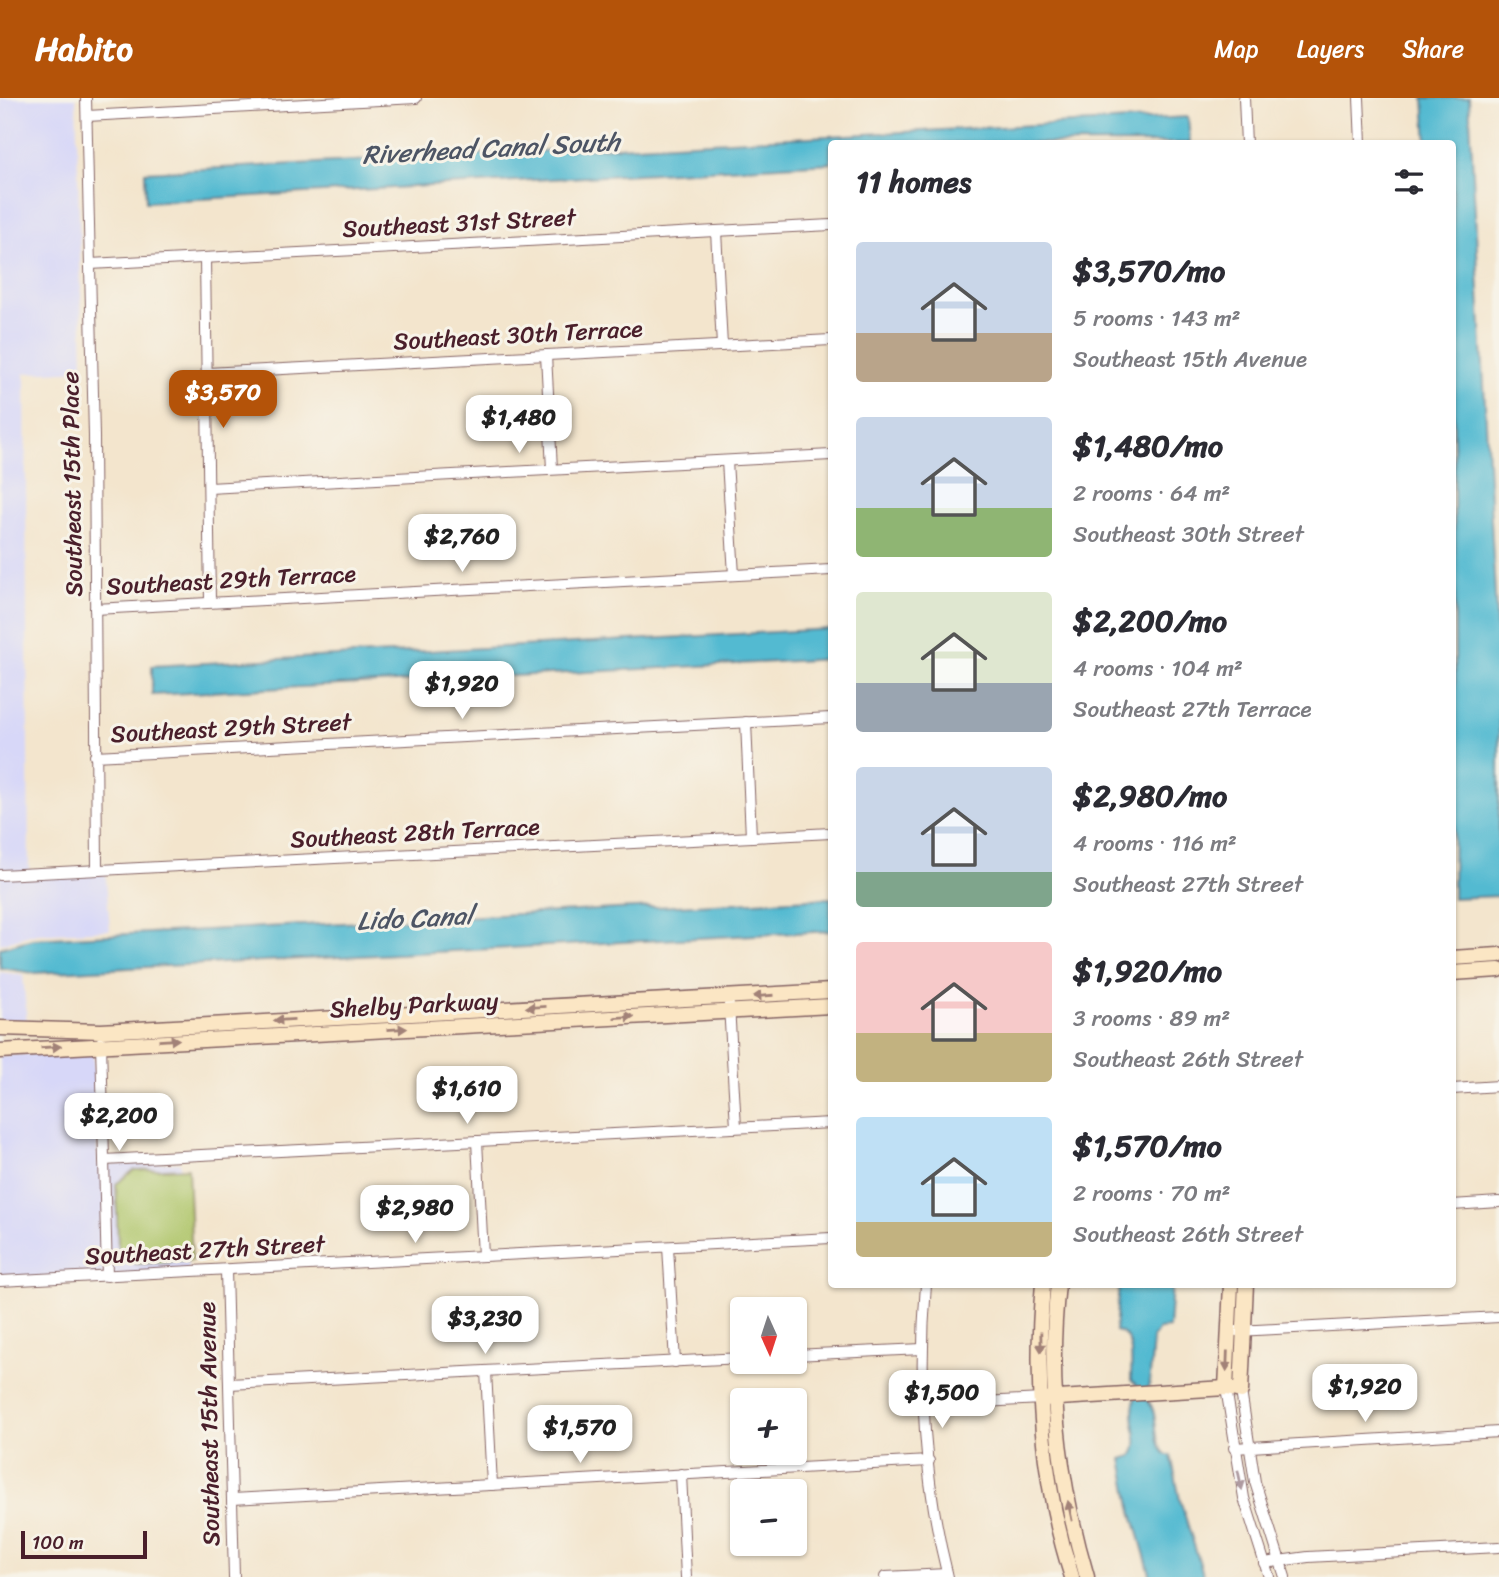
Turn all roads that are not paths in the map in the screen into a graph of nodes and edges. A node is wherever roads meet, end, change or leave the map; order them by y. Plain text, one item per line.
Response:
1 (86, 98) edge
2 (416, 98) edge
3 (1244, 98) edge
4 (1359, 98) edge
5 (87, 116) junction
6 (1246, 140) edge
7 (1361, 140) edge
8 (828, 225) edge
9 (716, 231) junction
10 (205, 259) junction
11 (90, 264) junction
12 (828, 340) edge
13 (722, 346) junction
14 (546, 355) junction
15 (207, 373) junction
16 (828, 454) edge
17 (727, 461) junction
18 (552, 469) junction
19 (209, 488) junction
20 (828, 570) edge
21 (734, 575) junction
22 (210, 601) junction
23 (95, 609) junction
24 (828, 718) edge
25 (746, 722) junction
26 (95, 756) junction
27 (828, 833) edge
28 (751, 837) junction
29 (97, 870) junction
30 (0, 875) edge
31 (1499, 955) edge
32 (1456, 958) edge
33 (1499, 970) edge
34 (1456, 973) edge
35 (828, 991) edge
36 (729, 1004) junction
37 (828, 1006) edge
38 (0, 1028) edge
39 (101, 1038) junction
40 (0, 1051) edge
41 (1499, 1086) edge
42 (1456, 1089) edge
43 (828, 1123) edge
44 (736, 1127) junction
45 (477, 1141) junction
46 (104, 1160) junction
47 (1499, 1202) edge
48 (1456, 1205) edge
49 (828, 1238) edge
50 (668, 1247) junction
51 (483, 1256) junction
52 (226, 1270) junction
53 (107, 1276) junction
54 (0, 1281) edge
55 (926, 1288) edge
56 (1043, 1288) edge
57 (1058, 1288) edge
58 (1231, 1288) edge
59 (1245, 1288) edge
60 (1499, 1317) edge
61 (1235, 1331) junction
62 (922, 1349) junction
63 (807, 1354) edge
64 (730, 1359) edge
65 (675, 1362) junction
66 (486, 1371) junction
67 (229, 1384) junction
68 (1234, 1390) junction
69 (1049, 1399) junction
70 (925, 1405) junction
71 (1499, 1432) edge
72 (1249, 1446) junction
73 (1234, 1448) junction
74 (929, 1461) junction
75 (681, 1474) junction
76 (492, 1485) junction
77 (233, 1499) junction
78 (1499, 1547) edge
79 (1278, 1559) junction
80 (1264, 1563) junction
81 (948, 1575) edge
82 (234, 1577) edge
83 (686, 1577) edge
84 (885, 1577) edge
85 (1072, 1577) edge
86 (1087, 1577) edge
87 (1269, 1577) edge
88 (1285, 1577) edge

1 - 5 street, Southeast 15th Place
2 - 5 street
3 - 6 street
4 - 7 street
5 - 11 street, Southeast 15th Place
8 - 9 street, Southeast 31st Street
9 - 10 street, Southeast 31st Street
9 - 13 street
10 - 11 street, Southeast 31st Street
10 - 15 street
11 - 23 street, Southeast 15th Place
12 - 13 street, Southeast 30th Terrace
13 - 14 street, Southeast 30th Terrace
14 - 15 street, Southeast 30th Terrace
14 - 18 street
15 - 19 street
16 - 17 street
17 - 18 street
17 - 21 street
18 - 19 street
19 - 22 street
20 - 21 street, Southeast 29th Terrace
21 - 22 street, Southeast 29th Terrace
22 - 23 street, Southeast 29th Terrace
23 - 26 street, Southeast 15th Place
24 - 25 street, Southeast 29th Street
25 - 26 street, Southeast 29th Street
25 - 28 street
26 - 29 street, Southeast 15th Place
27 - 28 street, Southeast 28th Terrace
28 - 29 street, Southeast 28th Terrace
29 - 30 street, Southeast 28th Terrace
31 - 32 street
33 - 34 street
35 -> 36 street, Shelby Parkway
36 - 37 street, Shelby Parkway
36 - 39 street, Shelby Parkway
36 - 44 street
38 - 39 street, Shelby Parkway
40 -> 39 street, Shelby Parkway
39 - 46 street
41 - 42 street
43 - 44 street
44 - 45 street
45 - 46 street
45 - 51 street
46 - 53 street
47 - 48 street
49 - 50 street, Southeast 27th Street
50 - 51 street, Southeast 27th Street
50 - 65 street
51 - 52 street, Southeast 27th Street
52 - 53 street, Southeast 27th Street
52 - 67 street, Southeast 15th Avenue
53 - 54 street, Southeast 27th Street
55 - 62 street
56 -> 69 street
57 - 69 street
58 - 61 street
59 - 61 street
60 - 61 street
61 - 68 street
62 - 63 street
62 - 70 street
64 - 65 street
65 - 66 street
66 - 67 street
66 - 76 street
67 - 77 street, Southeast 15th Avenue
68 - 69 street
68 - 72 street
68 - 73 street
69 - 70 street
69 - 85 street
86 -> 69 street
70 - 74 street
71 - 72 street
72 - 73 street
72 - 79 street
73 -> 80 street
74 - 75 street
74 - 81 street
75 - 76 street
75 - 83 street
76 - 77 street
77 - 82 street, Southeast 15th Avenue
78 - 79 street
79 - 80 street
79 - 88 street
80 - 87 street
81 - 84 street

